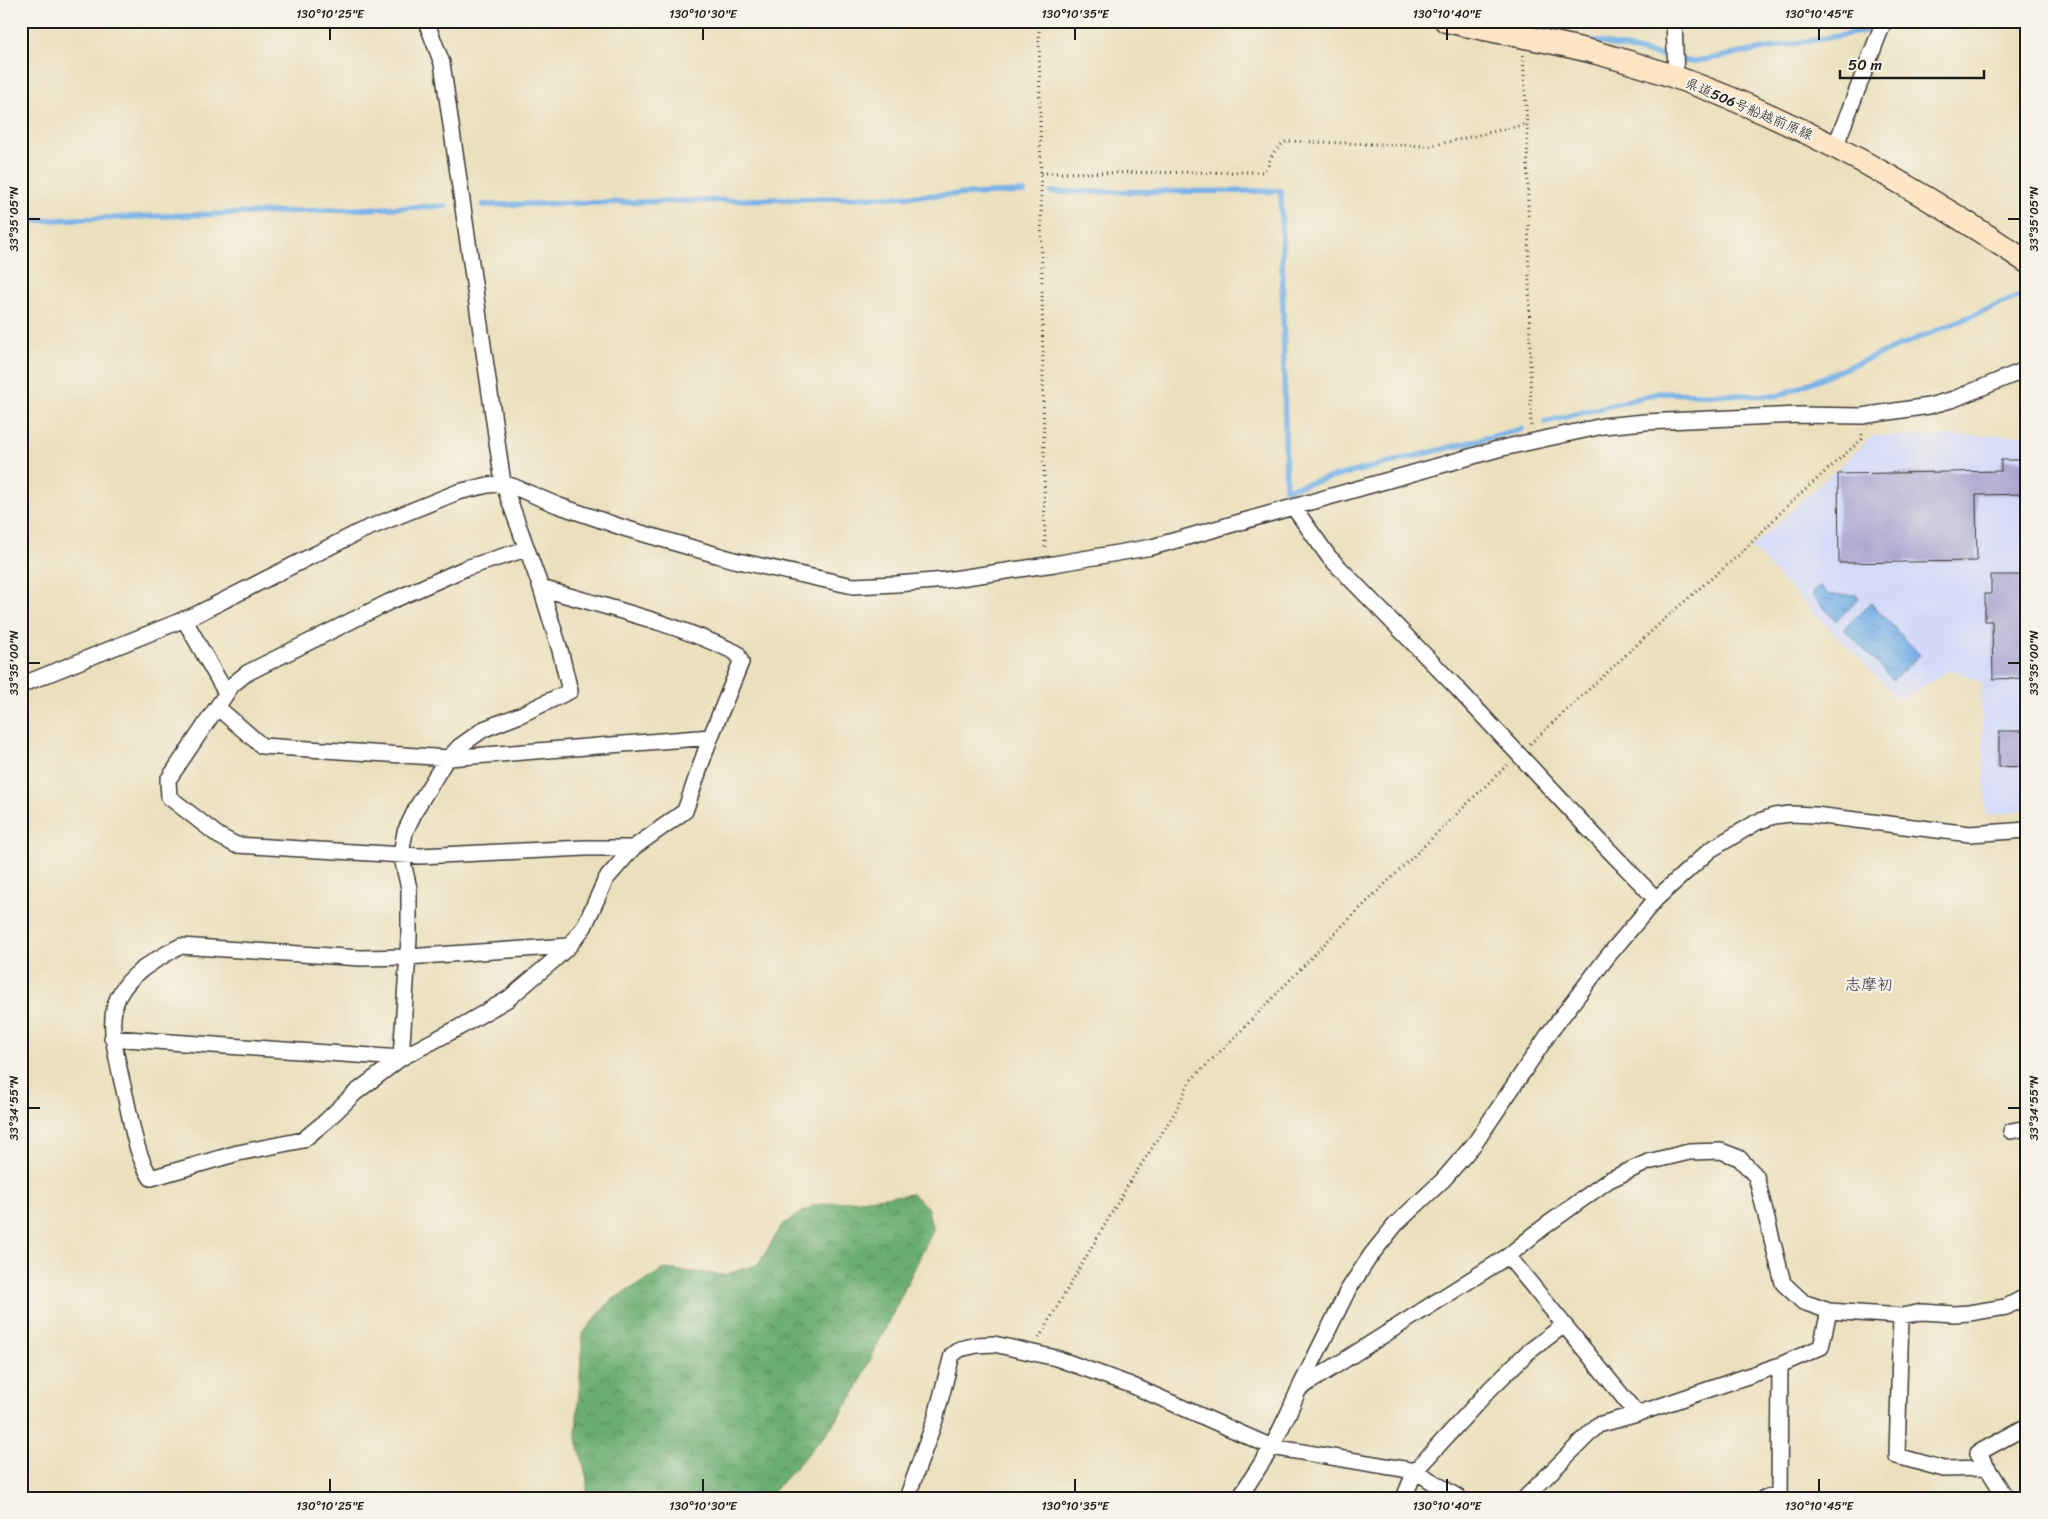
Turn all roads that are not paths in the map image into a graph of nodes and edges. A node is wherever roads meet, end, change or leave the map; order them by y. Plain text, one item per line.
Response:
1 (426, 21) edge
2 (1446, 21) edge
3 (1674, 21) edge
4 (1884, 21) edge
5 (1676, 78) junction
6 (1835, 147) junction
7 (2027, 262) edge
8 (2027, 370) edge
9 (503, 483) junction
10 (1294, 508) junction
11 (526, 549) junction
12 (541, 588) junction
13 (184, 620) junction
14 (21, 685) edge
15 (226, 693) junction
16 (217, 707) junction
17 (711, 737) junction
18 (449, 758) junction
19 (2027, 830) edge
20 (633, 848) junction
21 (401, 854) junction
22 (1656, 899) junction
23 (569, 946) junction
24 (407, 957) junction
25 (112, 1038) junction
26 (401, 1058) junction
27 (2027, 1128) edge
28 (2011, 1131) dead end
29 (1508, 1256) junction
30 (2027, 1296) edge
31 (1829, 1311) junction
32 (1901, 1316) junction
33 (1564, 1325) junction
34 (1780, 1365) junction
35 (1299, 1389) junction
36 (1637, 1414) junction
37 (2027, 1426) edge
38 (1272, 1447) junction
39 (1988, 1468) junction
40 (1415, 1471) junction
41 (907, 1498) edge
42 (1240, 1498) edge
43 (1404, 1498) edge
44 (1459, 1498) edge
45 (1525, 1498) edge
46 (1764, 1498) edge
47 (2006, 1498) edge

1 - 9 street
2 - 5 main road, 県道506号船越前原線
3 - 5 street
4 - 6 street
5 - 6 main road, 県道506号船越前原線
6 - 7 main road, 県道506号船越前原線
8 - 10 street
9 - 10 street
9 - 11 street
9 - 13 street
10 - 22 street
11 - 12 street
11 - 15 street
12 - 17 street
12 - 18 street
13 - 14 street
13 - 15 street
15 - 16 street
16 - 18 street
16 - 21 street
17 - 18 street
17 - 20 street
18 - 21 street
19 - 22 street
20 - 21 street
20 - 23 street
21 - 24 street
22 - 35 street
23 - 24 street
23 - 26 street
24 - 25 street
24 - 26 street
25 - 26 street
25 - 26 street
27 - 28 street
29 - 31 street
29 - 33 street
29 - 35 street
30 - 32 street
31 - 32 street
31 - 34 street
32 - 39 street
33 - 36 street
33 - 40 street
34 - 36 street
34 - 46 street
35 - 38 street
36 - 45 street
37 - 39 street
38 - 40 street
38 - 41 street
38 - 42 street
39 - 47 street
40 - 43 street
40 - 44 street

